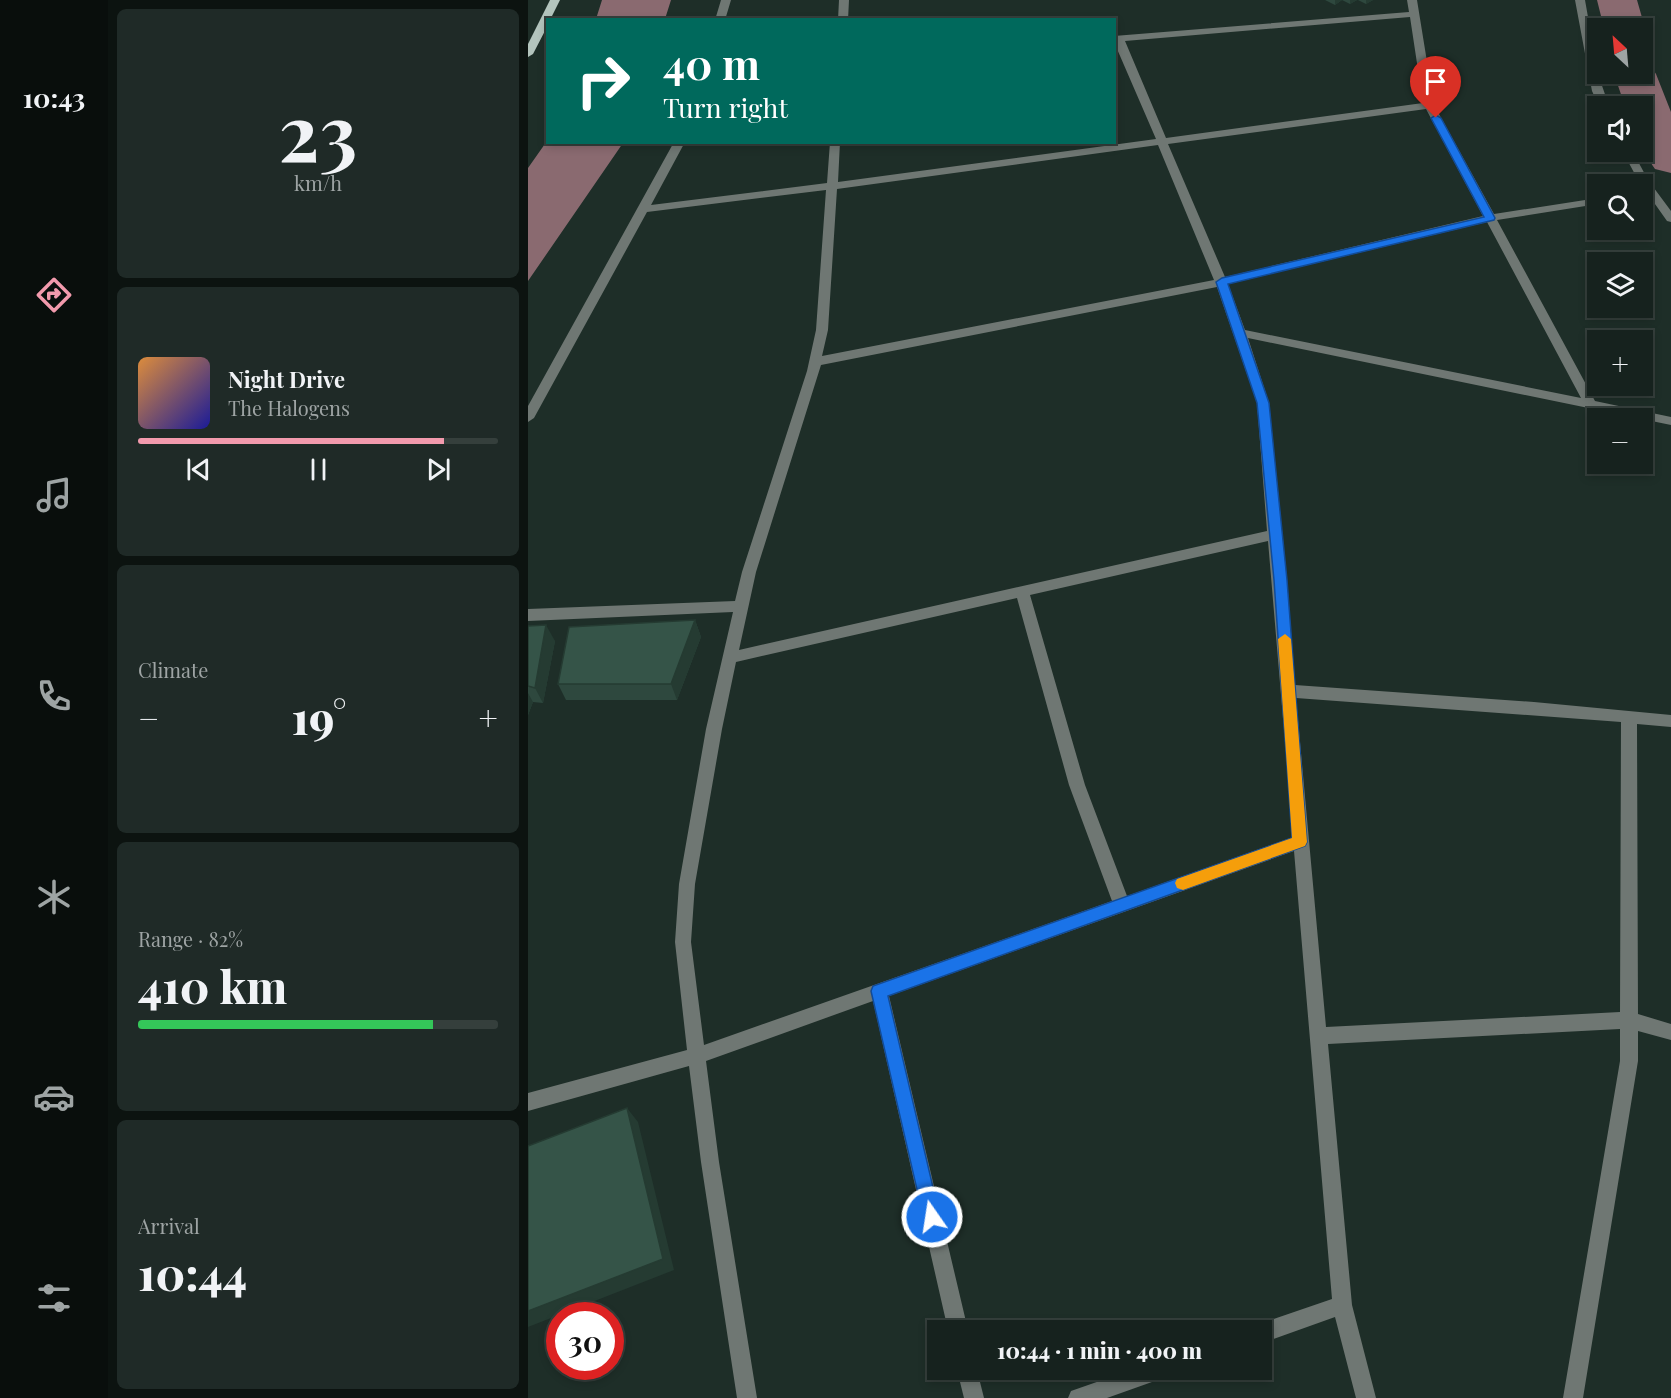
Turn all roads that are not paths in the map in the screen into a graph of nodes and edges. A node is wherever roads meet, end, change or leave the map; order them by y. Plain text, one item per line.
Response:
1 (555, 0) edge
2 (726, 0) edge
3 (844, 0) edge
4 (1412, 0) edge
5 (1580, 0) edge
6 (1414, 14) junction
7 (721, 18) edge
8 (843, 18) edge
9 (1117, 39) edge
10 (528, 54) edge
11 (1599, 96) edge
12 (1430, 105) junction
13 (1164, 141) junction
14 (679, 144) edge
15 (835, 144) edge
16 (832, 186) junction
17 (1653, 199) edge
18 (1587, 203) edge
19 (643, 209) junction
20 (1490, 218) junction
21 (1671, 219) edge
22 (1222, 282) junction
23 (1241, 333) junction
24 (815, 362) junction
25 (1590, 403) junction
26 (528, 418) edge
27 (1671, 421) edge
28 (1276, 534) junction
29 (1022, 592) junction
30 (741, 606) junction
31 (528, 615) edge
32 (730, 658) junction
33 (1289, 691) junction
34 (1629, 717) junction
35 (1671, 721) edge
36 (1300, 842) junction
37 (1122, 905) junction
38 (879, 991) junction
39 (1629, 1020) junction
40 (1671, 1032) edge
41 (1317, 1036) junction
42 (696, 1056) junction
43 (528, 1102) edge
44 (1342, 1305) junction
45 (956, 1320) edge
46 (1272, 1330) edge
47 (970, 1380) edge
48 (1130, 1380) edge
49 (747, 1398) edge
50 (974, 1398) edge
51 (1078, 1398) edge
52 (1366, 1398) edge
53 (1573, 1398) edge

1 - 10 main road
2 - 7 street
3 - 8 street
4 - 6 street
5 - 11 street
6 - 9 street
6 - 12 street
9 - 13 street
12 - 13 street
12 - 20 street
13 - 16 street
13 - 22 street
14 - 19 street
15 - 16 street
16 - 19 street
16 - 24 street
17 - 21 street
18 - 20 street
19 - 26 street
20 - 22 street
20 - 25 street
22 - 23 street
22 - 24 street
23 - 25 street
23 - 28 street
24 - 30 street
25 - 27 street
28 - 29 street
28 - 33 street
29 - 32 street
29 - 37 street
30 - 31 street
30 - 32 street
32 - 42 street
33 - 34 street
33 - 36 street
34 - 35 street
34 - 39 street
36 - 37 street
36 - 41 street
37 - 38 street
38 - 42 street
38 - 45 street
39 - 40 street
39 - 41 street
39 - 53 street
41 - 44 street
42 - 43 street
42 - 49 street
44 - 46 street
44 - 52 street
47 - 50 street
48 - 51 street

